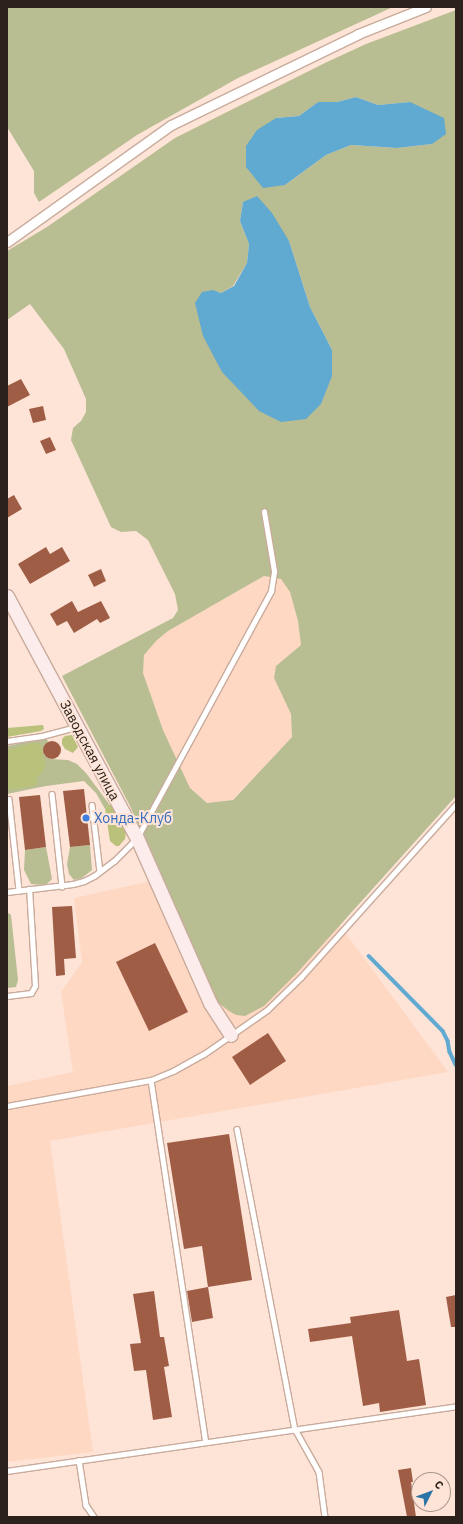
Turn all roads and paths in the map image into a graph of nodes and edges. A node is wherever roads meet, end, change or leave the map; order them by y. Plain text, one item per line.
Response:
1 (426, 7) edge
2 (7, 242) edge
3 (264, 512) dead end
4 (7, 596) edge
5 (78, 726) junction
6 (7, 741) edge
7 (52, 794) dead end
8 (9, 800) dead end
9 (456, 804) edge
10 (92, 805) dead end
11 (137, 838) junction
12 (100, 872) junction
13 (62, 886) junction
14 (29, 889) junction
15 (19, 890) junction
16 (7, 892) edge
17 (7, 996) edge
18 (231, 1035) junction
19 (151, 1080) junction
20 (7, 1106) edge
21 (237, 1129) dead end
22 (456, 1406) edge
23 (295, 1429) junction
24 (206, 1442) junction
25 (80, 1460) junction
26 (7, 1471) edge
27 (94, 1517) edge
28 (325, 1517) edge

1 - 2 street
3 - 11 lane
4 - 5 street, Заводская улица
5 - 6 lane
5 - 11 street, Заводская улица
7 - 13 lane
8 - 15 lane
9 - 18 lane
10 - 12 lane
11 - 12 lane
11 - 18 street, Заводская улица
12 - 13 lane
13 - 14 lane
14 - 15 lane
14 - 17 lane
15 - 16 lane
18 - 19 lane
19 - 20 lane
19 - 24 lane
21 - 23 lane
22 - 23 lane
23 - 24 lane
23 - 28 lane
24 - 25 lane
25 - 26 lane
25 - 27 lane

